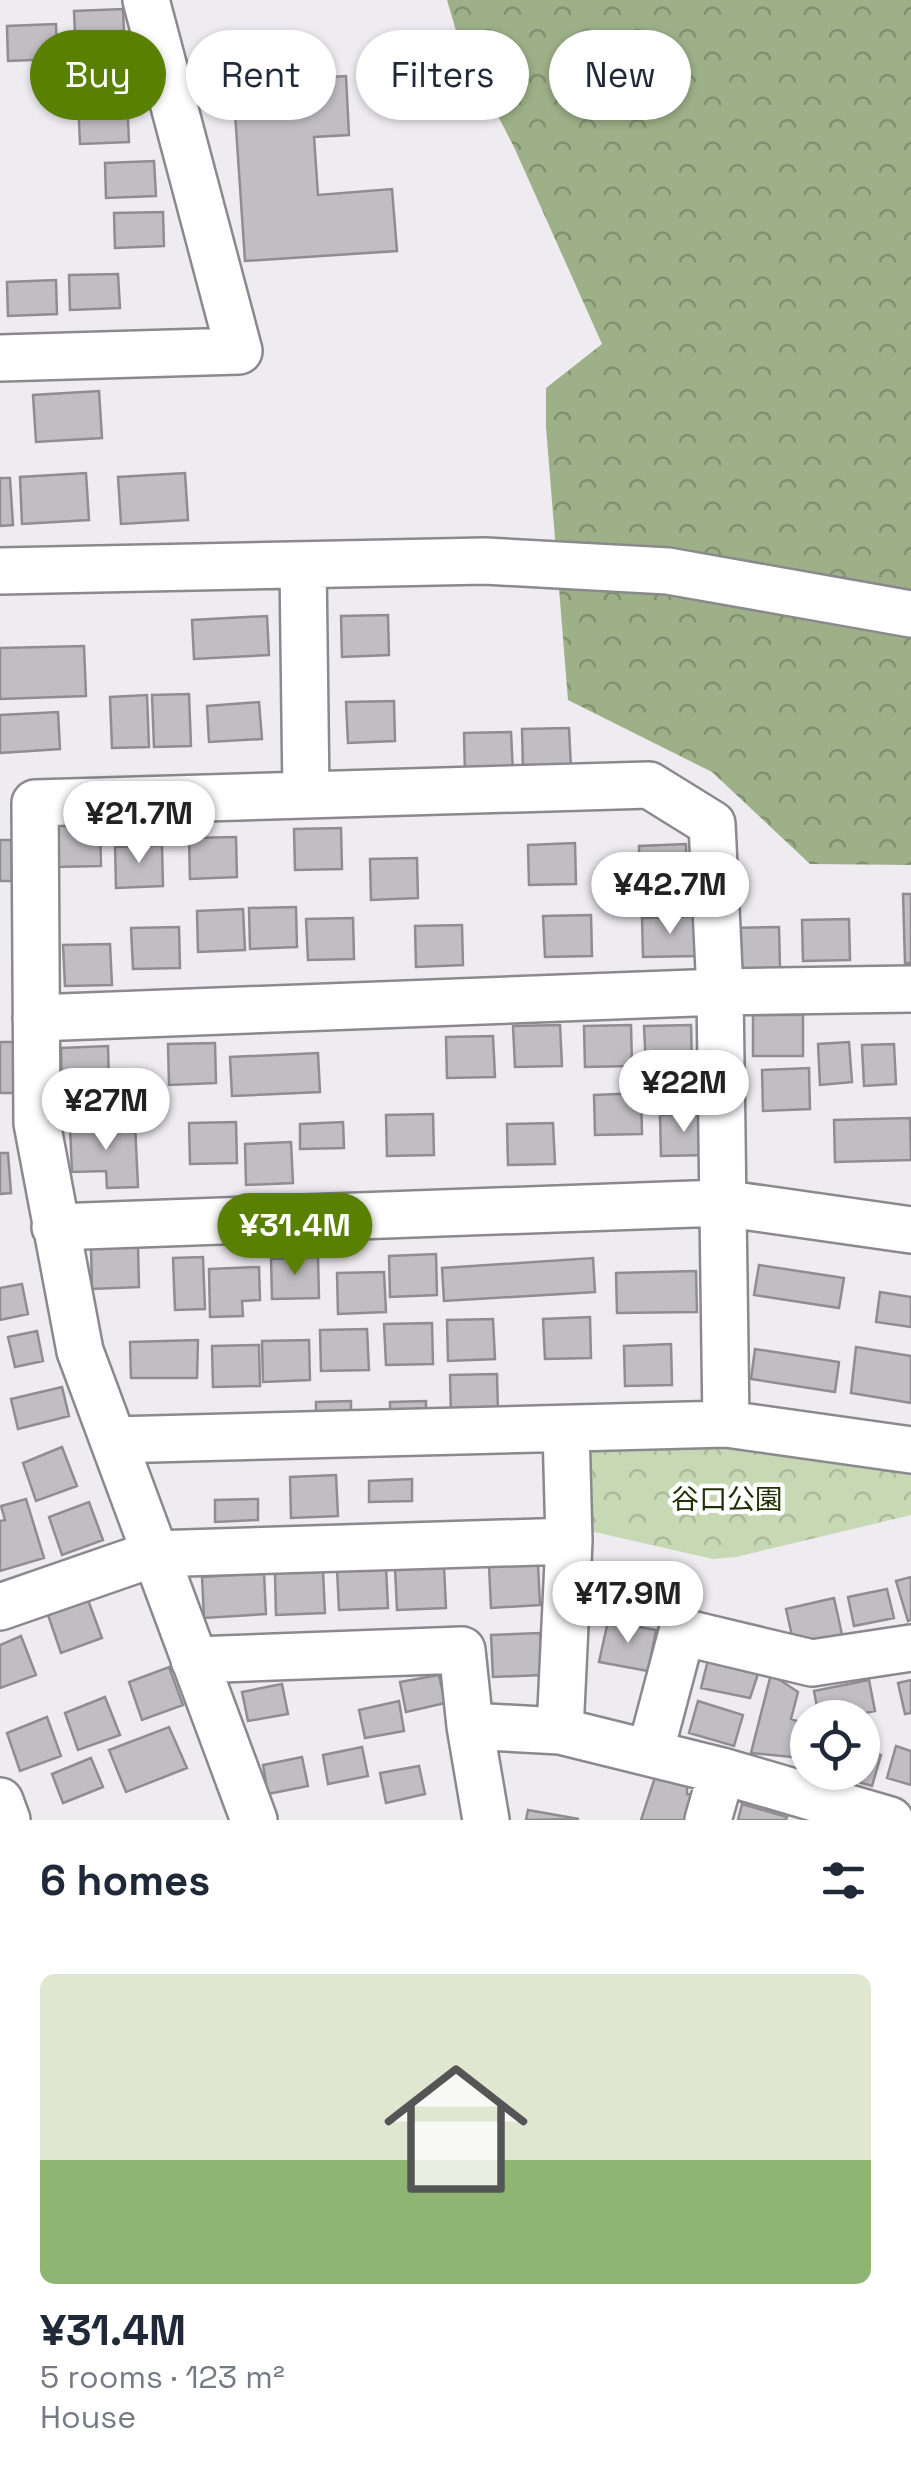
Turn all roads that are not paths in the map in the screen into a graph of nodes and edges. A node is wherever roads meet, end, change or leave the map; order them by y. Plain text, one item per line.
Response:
1 (146, 0) edge
2 (0, 358) edge
3 (303, 565) junction
4 (0, 571) edge
5 (911, 614) edge
6 (306, 794) junction
7 (911, 988) edge
8 (720, 992) junction
9 (36, 1018) junction
10 (19, 1124) edge
11 (721, 1203) junction
12 (55, 1227) junction
13 (911, 1230) edge
14 (726, 1424) junction
15 (566, 1429) junction
16 (114, 1440) junction
17 (911, 1450) edge
18 (568, 1540) junction
19 (153, 1554) junction
20 (0, 1607) edge
21 (911, 1648) edge
22 (194, 1660) junction
23 (470, 1726) junction
24 (560, 1731) junction
25 (650, 1753) junction
26 (722, 1771) junction
27 (0, 1800) edge
28 (881, 1819) edge
29 (8, 1820) edge
30 (254, 1820) edge
31 (486, 1820) edge
32 (708, 1820) edge

1 - 2 street
3 - 4 street
3 - 5 street
3 - 6 street
6 - 8 street
6 - 9 street
7 - 8 street
8 - 9 street
8 - 11 street
9 - 10 street
10 - 12 street
11 - 12 street
11 - 13 street
11 - 14 street
12 - 16 street
14 - 15 street
14 - 17 street
15 - 16 street
15 - 18 street
16 - 19 street
18 - 19 street
18 - 24 street
19 - 20 street
19 - 22 street
21 - 25 street
22 - 23 street
22 - 30 street
23 - 24 street
23 - 31 street
24 - 25 street
25 - 26 street
26 - 28 street
26 - 32 street
27 - 29 street

